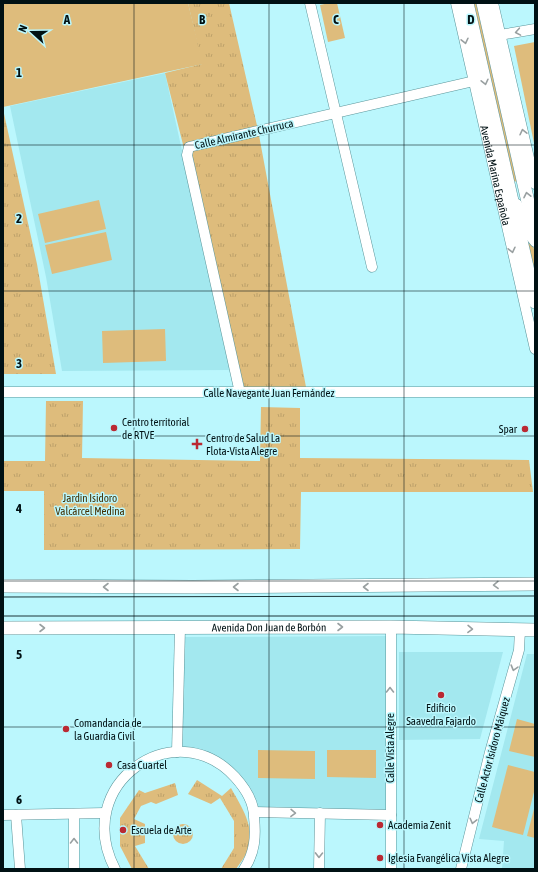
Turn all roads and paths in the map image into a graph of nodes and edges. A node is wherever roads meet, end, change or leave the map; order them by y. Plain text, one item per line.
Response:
1 (310, 3) edge
2 (456, 3) edge
3 (467, 3) edge
4 (483, 3) edge
5 (493, 3) edge
6 (535, 29) edge
7 (500, 35) junction
8 (474, 81) junction
9 (335, 113) junction
10 (507, 178) junction
11 (535, 184) edge
12 (535, 233) edge
13 (535, 242) edge
14 (372, 267) dead end
15 (535, 302) edge
16 (535, 349) edge
17 (3, 392) edge
18 (535, 392) edge
19 (240, 393) junction
20 (535, 584) edge
21 (3, 586) edge
22 (391, 627) junction
23 (3, 628) edge
24 (180, 628) junction
25 (520, 630) junction
26 (535, 630) edge
27 (177, 752) junction
28 (254, 812) junction
29 (320, 813) junction
30 (74, 814) junction
31 (105, 814) junction
32 (3, 815) edge
33 (16, 815) junction
34 (391, 815) junction
35 (20, 869) edge
36 (74, 869) edge
37 (115, 869) edge
38 (244, 869) edge
39 (319, 869) edge
40 (391, 869) edge
41 (461, 869) edge

1 - 9 street
2 -> 8 street, Avenida Marina Española
3 -> 10 main road, Avenida Marina Española
12 -> 4 main road
5 - 7 street
6 -> 7 street
11 -> 7 street
8 - 9 street, Calle Almirante Churruca
8 -> 16 street, Avenida Marina Española
9 - 14 street
9 - 19 street, Calle Almirante Churruca
10 - 13 street, Avenida Marina Española
10 - 15 main road, Avenida Marina Española
17 - 19 street, Calle Navegante Juan Fernández
18 - 19 street, Calle Navegante Juan Fernández
20 -> 21 main road
24 -> 22 main road, Avenida Don Juan de Borbón
22 -> 25 main road, Avenida Don Juan de Borbón
34 -> 22 street, Calle Vista Alegre
23 -> 24 main road, Avenida Don Juan de Borbón
24 - 27 street
25 - 26 main road, Avenida Don Juan de Borbón
25 -> 41 street, Calle Actor Isidoro Máiquez
27 - 28 street
27 - 31 street
28 -> 29 street
28 - 38 street
29 - 34 street
29 -> 39 street
30 - 31 street
30 - 33 street
36 -> 30 street
31 - 37 street
32 - 33 street
33 - 35 street
34 - 40 street, Calle Vista Alegre

